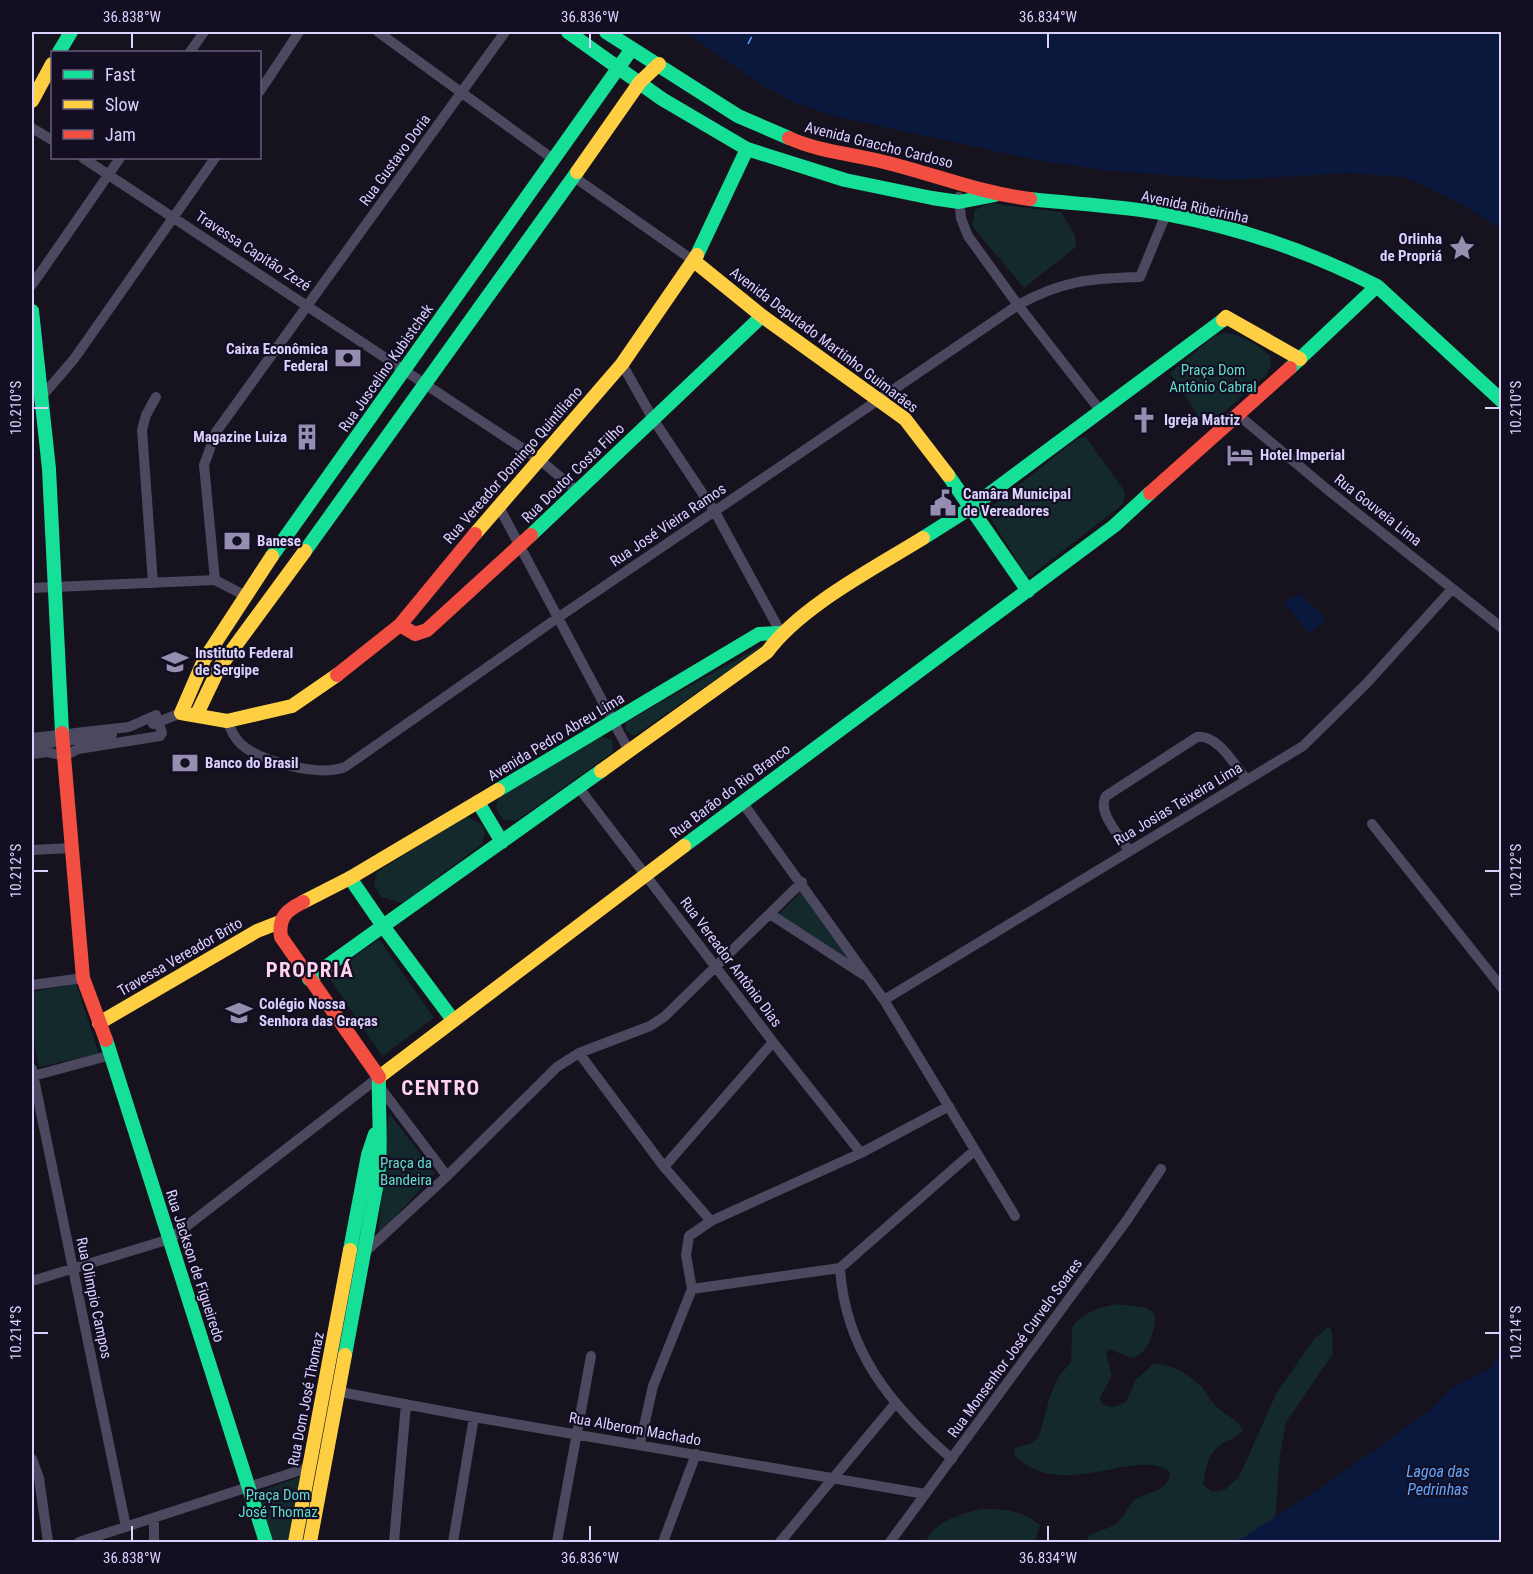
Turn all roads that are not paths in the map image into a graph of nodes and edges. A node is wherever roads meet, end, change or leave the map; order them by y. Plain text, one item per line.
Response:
1 (71, 32) edge
2 (204, 32) edge
3 (299, 32) edge
4 (378, 32) edge
5 (505, 32) edge
6 (568, 32) edge
7 (606, 32) edge
8 (632, 50) junction
9 (60, 51) edge
10 (191, 51) edge
11 (659, 64) junction
12 (51, 66) edge
13 (618, 69) junction
14 (640, 82) junction
15 (261, 89) edge
16 (462, 94) junction
17 (32, 101) edge
18 (32, 128) edge
19 (569, 136) junction
20 (51, 139) edge
21 (747, 149) junction
22 (593, 150) junction
23 (85, 159) edge
24 (119, 159) edge
25 (214, 159) edge
26 (553, 159) junction
27 (110, 173) junction
28 (574, 177) junction
29 (958, 181) junction
30 (997, 195) junction
31 (959, 202) junction
32 (1166, 214) junction
33 (175, 218) junction
34 (694, 261) junction
35 (32, 285) edge
36 (1377, 286) junction
37 (308, 305) junction
38 (1018, 305) junction
39 (32, 312) edge
40 (762, 316) junction
41 (1300, 359) junction
42 (622, 364) junction
43 (404, 372) junction
44 (426, 385) junction
45 (37, 397) edge
46 (156, 397) dead end
47 (879, 401) junction
48 (1502, 401) edge
49 (1099, 409) junction
50 (1237, 414) junction
51 (653, 419) junction
52 (540, 460) junction
53 (577, 491) junction
54 (498, 505) junction
55 (969, 509) junction
56 (715, 512) junction
57 (519, 547) junction
58 (215, 580) junction
59 (153, 583) junction
60 (57, 587) junction
61 (32, 588) edge
62 (1452, 589) junction
63 (1028, 591) junction
64 (244, 595) junction
65 (556, 619) junction
66 (400, 625) junction
67 (1502, 628) edge
68 (781, 633) junction
69 (204, 660) junction
70 (219, 669) junction
71 (181, 713) junction
72 (197, 714) junction
73 (158, 721) junction
74 (227, 721) junction
75 (613, 722) junction
76 (32, 738) edge
77 (60, 738) junction
78 (32, 745) edge
79 (629, 751) junction
80 (32, 754) edge
81 (64, 756) junction
82 (1247, 780) junction
83 (579, 788) junction
84 (478, 802) junction
85 (742, 802) junction
86 (1372, 824) dead end
87 (502, 842) junction
88 (72, 848) junction
89 (32, 850) edge
90 (1129, 851) junction
91 (647, 875) junction
92 (350, 879) junction
93 (802, 882) junction
94 (770, 914) junction
95 (280, 922) junction
96 (383, 926) junction
97 (717, 968) junction
98 (83, 978) junction
99 (869, 978) junction
100 (309, 979) junction
101 (32, 986) edge
102 (1502, 988) edge
103 (884, 1000) junction
104 (453, 1020) junction
105 (99, 1023) junction
106 (773, 1042) junction
107 (579, 1053) junction
108 (111, 1055) junction
109 (32, 1072) edge
110 (379, 1082) junction
111 (949, 1106) junction
112 (378, 1129) junction
113 (975, 1150) junction
114 (861, 1153) junction
115 (664, 1167) junction
116 (1161, 1168) dead end
117 (447, 1176) junction
118 (1016, 1216) dead end
119 (711, 1221) junction
120 (170, 1239) junction
121 (366, 1252) junction
122 (348, 1262) junction
123 (840, 1268) junction
124 (72, 1271) junction
125 (32, 1281) edge
126 (692, 1289) junction
127 (591, 1356) dead end
128 (340, 1392) junction
129 (406, 1404) junction
130 (894, 1405) junction
131 (474, 1417) junction
132 (577, 1434) junction
133 (640, 1444) junction
134 (696, 1454) junction
135 (32, 1459) edge
136 (952, 1459) junction
137 (310, 1467) junction
138 (832, 1479) junction
139 (247, 1486) junction
140 (925, 1494) junction
141 (153, 1518) junction
142 (126, 1527) junction
143 (48, 1542) edge
144 (79, 1542) edge
145 (154, 1542) edge
146 (266, 1542) edge
147 (295, 1542) edge
148 (310, 1542) edge
149 (394, 1542) edge
150 (453, 1542) edge
151 (557, 1542) edge
152 (663, 1542) edge
153 (780, 1542) edge
154 (890, 1542) edge

1 - 9 main road
2 - 10 street
3 - 15 street
4 - 16 street
5 - 16 street, Rua Gustavo Doria
6 - 13 main road
7 - 8 main road, Avenida Graccho Cardoso
8 - 11 main road, Avenida Graccho Cardoso
8 - 13 main road, Rua Juscelino Kubistchek
11 - 14 main road
11 - 29 main road, Avenida Graccho Cardoso
12 - 17 main road
13 - 14 main road
13 - 19 main road, Rua Juscelino Kubistchek
14 - 21 main road
14 - 22 main road
16 - 26 street
16 - 37 street, Rua Gustavo Doria
18 - 20 street
19 - 22 main road
19 - 26 main road, Rua Juscelino Kubistchek
21 - 31 main road
21 - 34 main road, Rua Vereador Domingo Quintiliano
22 - 28 main road
23 - 27 street, Travessa Capitão Zezé
24 - 27 street
25 - 33 street
26 - 43 main road, Rua Juscelino Kubistchek
27 - 33 street, Travessa Capitão Zezé
27 - 35 street
28 - 34 street
28 - 44 main road
29 - 30 main road, Avenida Ribeirinha
29 - 31 street
30 - 31 main road, Avenida Ribeirinha
30 - 32 main road, Avenida Ribeirinha
31 - 38 street
32 - 36 main road, Avenida Ribeirinha
32 - 38 street, Rua José Vieira Ramos
33 - 37 street, Travessa Capitão Zezé
33 - 45 street
34 - 40 main road, Avenida Deputado Martinho Guimarães
34 - 42 main road, Rua Vereador Domingo Quintiliano
36 - 41 main road
36 - 48 main road, Avenida Ribeirinha
37 - 43 street, Travessa Capitão Zezé
37 - 58 street, Rua Gustavo Doria
38 - 47 street, Rua José Vieira Ramos
38 - 49 street
39 - 45 main road, Rua Jackson de Figueiredo
40 - 47 main road, Avenida Deputado Martinho Guimarães
40 - 51 main road, Rua Doutor Costa Filho
41 - 49 main road
41 - 50 main road
42 - 51 street
42 - 52 main road, Rua Vereador Domingo Quintiliano
43 - 44 street, Travessa Capitão Zezé
43 - 64 main road, Rua Juscelino Kubistchek
44 - 52 street
44 - 70 main road
45 - 60 main road, Rua Jackson de Figueiredo
46 - 59 street
47 - 55 main road, Avenida Deputado Martinho Guimarães
47 - 56 street, Rua José Vieira Ramos
49 - 55 main road, Avenida Pedro Abreu Lima
50 - 62 street, Rua Gouveia Lima
50 - 63 main road, Rua Barão do Rio Branco
51 - 53 main road, Rua Doutor Costa Filho
51 - 56 street
52 - 53 street
52 - 54 main road, Rua Vereador Domingo Quintiliano
53 - 57 main road, Rua Doutor Costa Filho
54 - 57 street
54 - 66 main road, Rua Vereador Domingo Quintiliano
55 - 63 main road, Avenida Deputado Martinho Guimarães
55 - 68 main road, Avenida Pedro Abreu Lima
56 - 65 street, Rua José Vieira Ramos
56 - 68 street
57 - 65 street
57 - 66 main road, Rua Doutor Costa Filho
58 - 59 street
58 - 64 street
59 - 60 street
60 - 61 street
60 - 77 main road, Rua Jackson de Figueiredo
62 - 67 street, Rua Gouveia Lima
62 - 82 street, Rua Josias Teixeira Lima
63 - 85 main road, Rua Barão do Rio Branco
64 - 69 main road, Rua Juscelino Kubistchek
65 - 74 street, Rua José Vieira Ramos
65 - 75 street
66 - 74 main road, Rua Vereador Domingo Quintiliano
68 - 75 main road, Avenida Pedro Abreu Lima
68 - 79 main road, Avenida Pedro Abreu Lima
69 - 70 main road
69 - 71 main road, Rua Juscelino Kubistchek
70 - 72 main road
71 - 72 main road
71 - 73 street
72 - 74 main road
73 - 77 street
73 - 81 street
75 - 79 street
75 - 84 main road, Avenida Pedro Abreu Lima
76 - 77 street
77 - 78 street
77 - 81 main road, Rua Jackson de Figueiredo, bridge
79 - 83 main road, Avenida Pedro Abreu Lima
80 - 81 street
81 - 88 main road, Rua Jackson de Figueiredo
82 - 90 street, Rua Josias Teixeira Lima
82 - 90 street
83 - 87 main road, Avenida Pedro Abreu Lima
83 - 91 street, Rua Vereador Antônio Dias
84 - 87 main road
84 - 92 main road, Avenida Pedro Abreu Lima
85 - 91 main road, Rua Barão do Rio Branco
85 - 93 street
86 - 102 street
87 - 96 main road, Avenida Pedro Abreu Lima
88 - 89 street
88 - 98 main road, Rua Jackson de Figueiredo
90 - 103 street, Rua Josias Teixeira Lima
91 - 97 street, Rua Vereador Antônio Dias
91 - 104 main road, Rua Barão do Rio Branco
92 - 95 main road, Travessa Vereador Brito
92 - 96 main road
93 - 94 street
93 - 99 street
94 - 97 street
94 - 99 street
95 - 100 main road
95 - 105 main road, Travessa Vereador Brito
96 - 100 main road, Avenida Pedro Abreu Lima
96 - 104 main road
97 - 106 street, Rua Vereador Antônio Dias
97 - 107 street
98 - 101 street
98 - 105 main road, Rua Jackson de Figueiredo
99 - 103 street
100 - 110 main road
103 - 111 street
104 - 110 main road, Rua Barão do Rio Branco
105 - 108 main road, Rua Jackson de Figueiredo
106 - 114 street, Rua Vereador Antônio Dias
106 - 115 street
107 - 115 street
107 - 117 street
108 - 109 street
108 - 120 main road, Rua Jackson de Figueiredo
109 - 124 street, Rua Olimpio Campos
110 - 112 main road
110 - 117 street
110 - 120 street
111 - 113 street
111 - 114 street
112 - 121 main road
112 - 122 main road
113 - 118 street
113 - 123 street
114 - 119 street
115 - 119 street
116 - 136 street, Rua Monsenhor José Curvelo Soares
117 - 121 street
119 - 126 street
120 - 124 street
120 - 139 main road, Rua Jackson de Figueiredo
121 - 122 street
121 - 128 main road
122 - 137 main road, Rua Dom José Thomaz
123 - 126 street
123 - 130 street
124 - 125 street
124 - 142 street, Rua Olimpio Campos
126 - 133 street
127 - 132 street
128 - 129 street, Rua Alberom Machado
128 - 148 main road
129 - 131 street, Rua Alberom Machado
129 - 149 street
130 - 136 street
130 - 138 street
131 - 132 street, Rua Alberom Machado
131 - 150 street
132 - 133 street, Rua Alberom Machado
132 - 151 street
133 - 134 street, Rua Alberom Machado
134 - 138 street, Rua Alberom Machado
134 - 152 street
135 - 143 street
136 - 140 street, Rua Monsenhor José Curvelo Soares
137 - 139 street
137 - 147 main road, Rua Dom José Thomaz
138 - 140 street, Rua Alberom Machado
138 - 153 street
139 - 141 street
139 - 146 main road
140 - 154 street, Rua Monsenhor José Curvelo Soares
141 - 142 street
141 - 145 street
142 - 144 street

